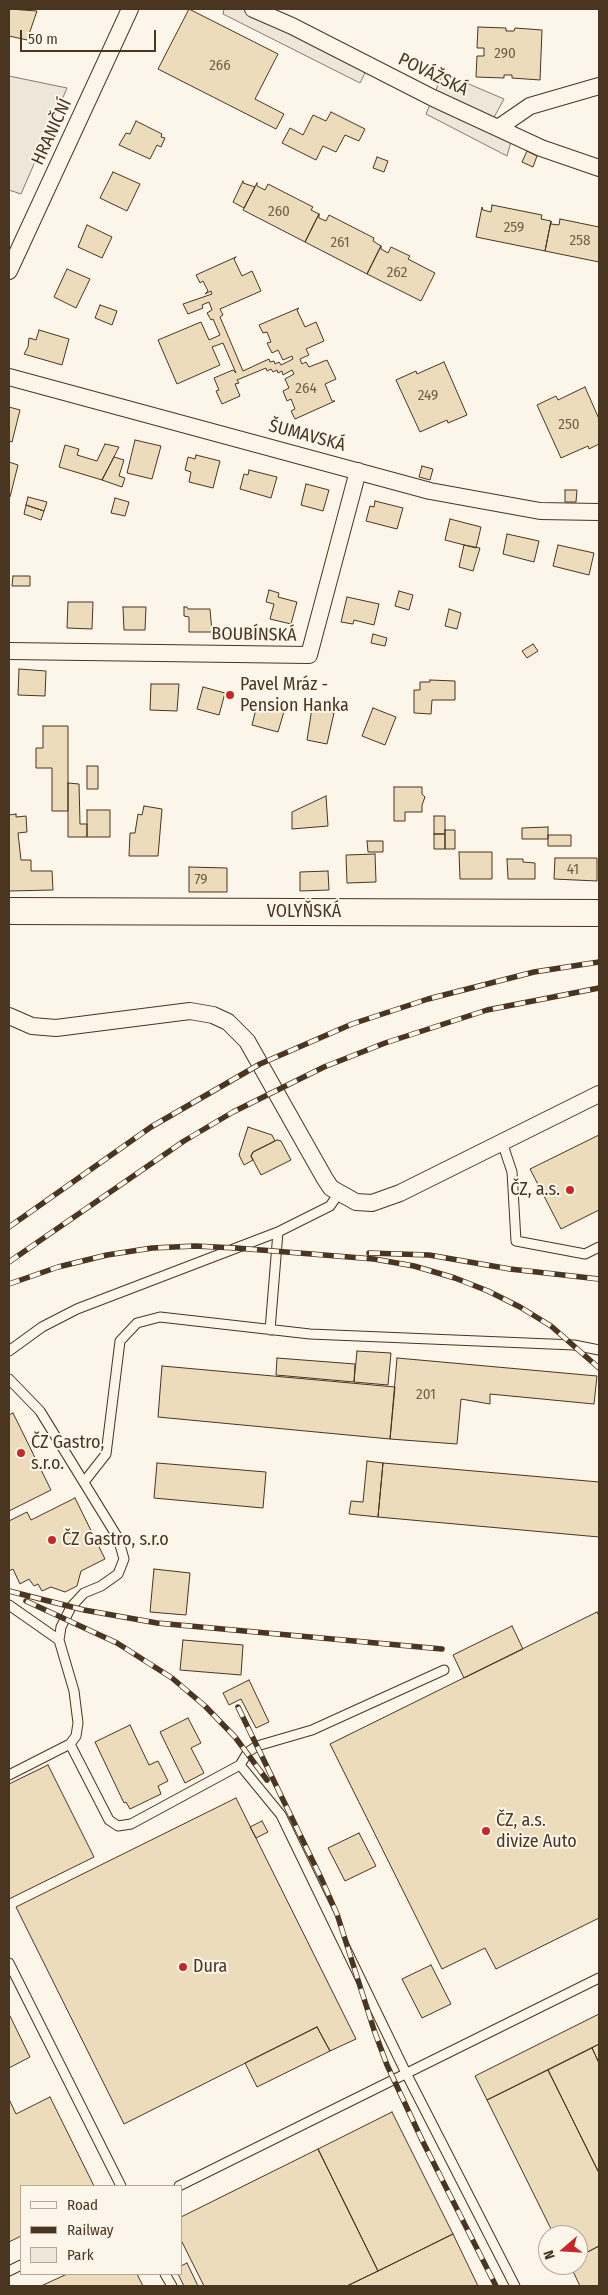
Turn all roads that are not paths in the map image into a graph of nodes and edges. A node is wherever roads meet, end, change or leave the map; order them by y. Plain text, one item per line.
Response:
1 (130, 9) edge
2 (253, 9) edge
3 (599, 86) edge
4 (498, 128) junction
5 (599, 168) edge
6 (9, 271) edge
7 (9, 378) edge
8 (358, 471) junction
9 (599, 512) edge
10 (9, 651) edge
11 (9, 911) edge
12 (599, 913) edge
13 (9, 1016) edge
14 (599, 1094) edge
15 (502, 1142) junction
16 (339, 1193) junction
17 (278, 1232) junction
18 (599, 1247) edge
19 (270, 1330) junction
20 (599, 1350) edge
21 (9, 1352) edge
22 (9, 1379) edge
23 (84, 1482) junction
24 (9, 1605) edge
25 (59, 1640) junction
26 (444, 1670) dead end
27 (70, 1744) junction
28 (240, 1765) junction
29 (9, 1775) edge
30 (9, 1963) edge
31 (599, 1978) edge
32 (406, 2073) junction
33 (120, 2185) edge
34 (181, 2185) edge
35 (166, 2275) edge
36 (172, 2286) edge
37 (515, 2286) edge

1 - 6 street, HRANIČNÍ
2 - 4 street, POVÁŽSKÁ
3 - 4 street
4 - 5 street, POVÁŽSKÁ
7 - 8 street, ŠUMAVSKÁ
8 - 9 street, ŠUMAVSKÁ
8 - 10 street, BOUBÍNSKÁ
11 - 12 main road, VOLYŇSKÁ
13 - 16 street
14 - 15 street
15 - 16 street
15 - 18 lane
16 - 17 lane
17 - 19 lane
17 - 21 lane
19 - 20 lane
19 - 23 lane
22 - 23 lane
23 - 25 lane
24 - 25 lane
25 - 27 lane
26 - 28 lane
27 - 28 lane
27 - 29 lane
28 - 32 lane
30 - 33 lane
31 - 32 lane
32 - 34 lane
32 - 37 lane
35 - 36 lane

